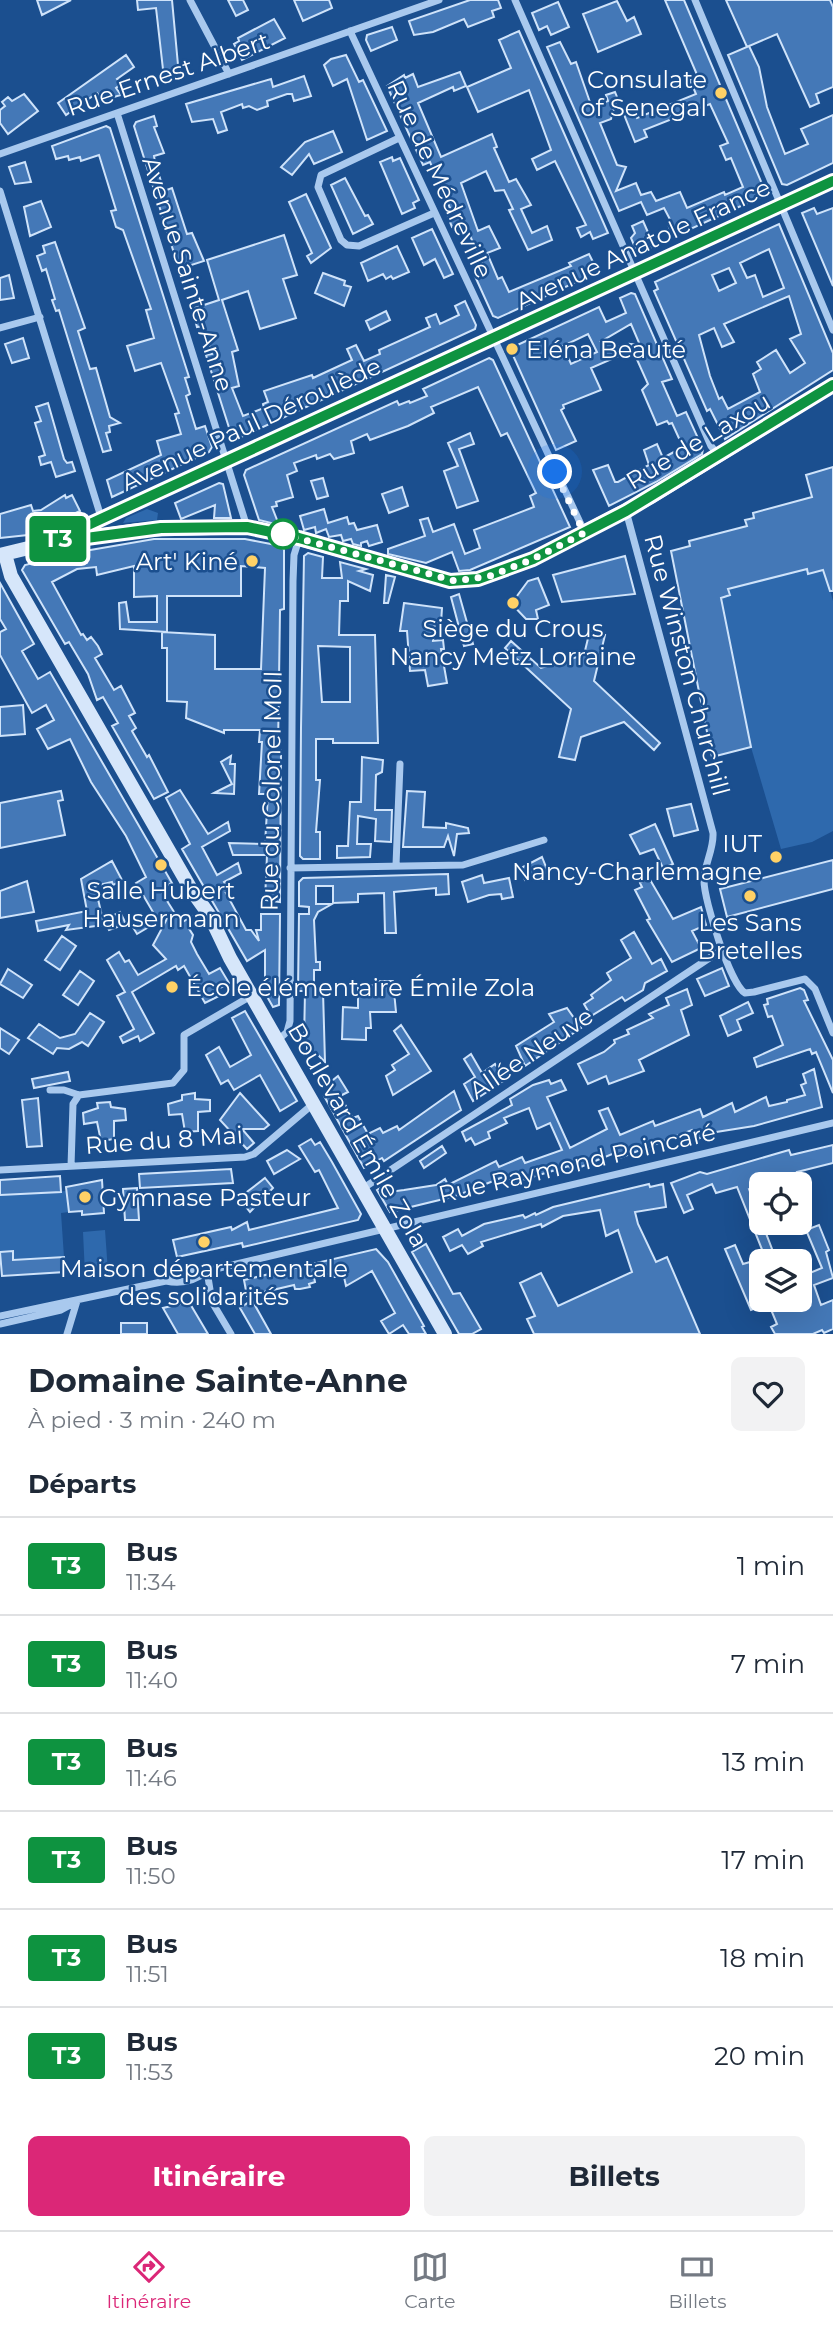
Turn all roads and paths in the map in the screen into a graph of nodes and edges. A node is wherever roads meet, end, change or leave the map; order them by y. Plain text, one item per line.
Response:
1 (191, 0) edge
2 (439, 0) edge
3 (515, 0) edge
4 (695, 0) edge
5 (350, 31) junction
6 (229, 75) junction
7 (117, 113) junction
8 (399, 138) junction
9 (0, 155) edge
10 (833, 181) edge
11 (0, 191) edge
12 (781, 206) junction
13 (434, 213) junction
14 (635, 272) junction
15 (40, 317) junction
16 (0, 328) edge
17 (833, 330) edge
18 (493, 338) junction
19 (473, 347) joint
20 (833, 385) edge
21 (719, 456) junction
22 (228, 460) junction
23 (626, 511) junction
24 (101, 517) junction
25 (247, 527) junction
26 (119, 533) junction
27 (584, 533) junction
28 (299, 538) junction
29 (49, 543) junction
30 (2, 555) edge
31 (400, 764) dead end
32 (544, 840) dead end
33 (396, 865) junction
34 (290, 868) junction
35 (723, 949) junction
36 (252, 995) junction
37 (833, 1033) edge
38 (278, 1040) junction
39 (50, 1090) dead end
40 (79, 1094) junction
41 (313, 1104) junction
42 (833, 1123) edge
43 (71, 1166) junction
44 (0, 1170) edge
45 (361, 1190) junction
46 (385, 1229) junction
47 (207, 1271) junction
48 (77, 1301) junction
49 (0, 1315) edge
50 (0, 1324) edge
51 (67, 1334) edge
52 (231, 1334) edge
53 (445, 1334) edge

1 - 6 street
2 - 5 street, Rue Ernest Albert
3 - 14 street
4 - 12 street
5 - 6 street, Rue Ernest Albert
5 - 8 street, Rue de Médreville
6 - 7 street, Rue Ernest Albert
7 - 9 street, Rue Ernest Albert
7 - 22 street, Avenue Sainte-Anne
8 - 13 street, Rue de Médreville
8 - 13 street
10 - 12 main road, Avenue Anatole France
11 - 15 street
12 - 14 main road, Avenue Anatole France
12 - 17 street
13 - 18 street, Rue de Médreville
14 - 18 main road, Avenue Anatole France
14 - 21 street
15 - 16 street
15 - 24 street
18 - 19 main road, Avenue Anatole France
18 - 27 street, Rue de Médreville
19 - 22 main road, Avenue Paul Déroulède
20 - 21 main road, Rue de Laxou
21 - 23 main road, Rue de Laxou
22 - 24 main road, Avenue Paul Déroulède
22 - 25 street, Avenue Sainte-Anne
23 - 27 main road, Rue de Laxou
23 - 35 street, Rue Winston Churchill
24 - 26 main road
24 - 29 main road, Avenue Paul Déroulède
25 - 26 main road, Avenue Paul Déroulède
25 - 28 main road, Avenue Paul Déroulède
26 - 29 main road, Avenue Paul Déroulède
27 - 28 main road, Rue de Laxou
28 - 34 street, Rue du Colonel Moll
29 - 30 main road, Avenue Paul Déroulède
30 - 36 main road, Boulevard Émile Zola
31 - 33 street
32 - 33 street
33 - 34 street
34 - 38 street, Rue du Colonel Moll
35 - 37 street, Rue Winston Churchill
35 - 45 street, Allée Neuve
36 - 38 main road, Boulevard Émile Zola
36 - 40 street
38 - 41 main road, Boulevard Émile Zola
39 - 40 street
40 - 43 street
41 - 43 street, Rue du 8 Mai
41 - 45 main road, Boulevard Émile Zola
42 - 46 street, Rue Raymond Poincaré
43 - 44 street, Rue du 8 Mai
45 - 46 main road, Boulevard Émile Zola
46 - 47 street, Rue Raymond Poincaré
46 - 53 main road, Boulevard Émile Zola
47 - 48 street, Rue Raymond Poincaré
47 - 52 street
48 - 49 street
48 - 50 street
48 - 51 street

